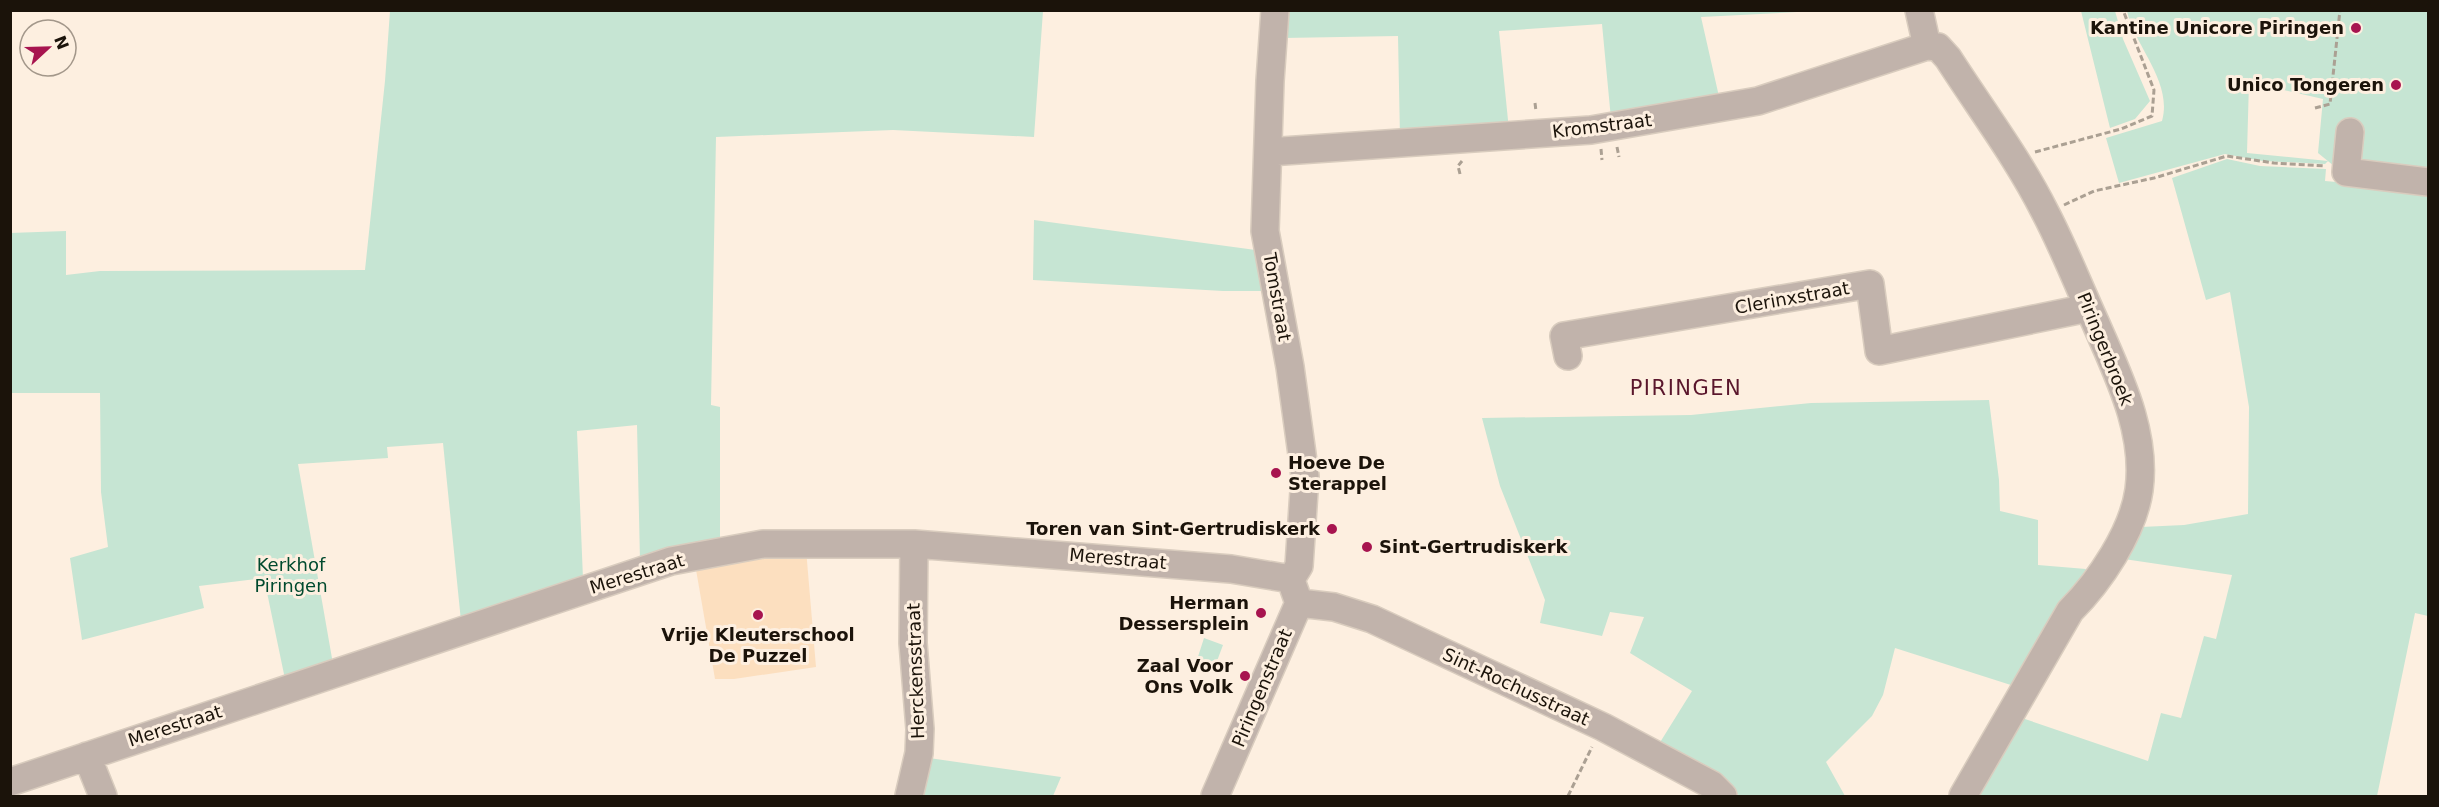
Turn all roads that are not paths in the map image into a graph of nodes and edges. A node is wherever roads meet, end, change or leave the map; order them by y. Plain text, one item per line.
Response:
1 (1275, 10) edge
2 (1919, 10) edge
3 (1928, 46) junction
4 (2350, 132) dead end
5 (1268, 152) junction
6 (2428, 182) edge
7 (2088, 308) junction
8 (1568, 356) dead end
9 (914, 544) junction
10 (1295, 591) junction
11 (87, 756) junction
12 (10, 782) edge
13 (103, 796) edge
14 (909, 796) edge
15 (1215, 796) edge
16 (1723, 796) edge
17 (1964, 796) edge

1 - 5 street, Tomstraat
2 - 3 street
3 - 5 street, Kromstraat
3 - 7 street, Piringerbroek
4 - 6 street
5 - 10 street, Tomstraat
7 - 8 street, Clerinxstraat
7 - 17 street, Piringerbroek
9 - 10 street, Merestraat
9 - 11 street, Merestraat
9 - 14 street, Herckensstraat
10 - 15 street, Piringenstraat
10 - 16 street, Sint-Rochusstraat
11 - 12 street, Merestraat
11 - 13 street

